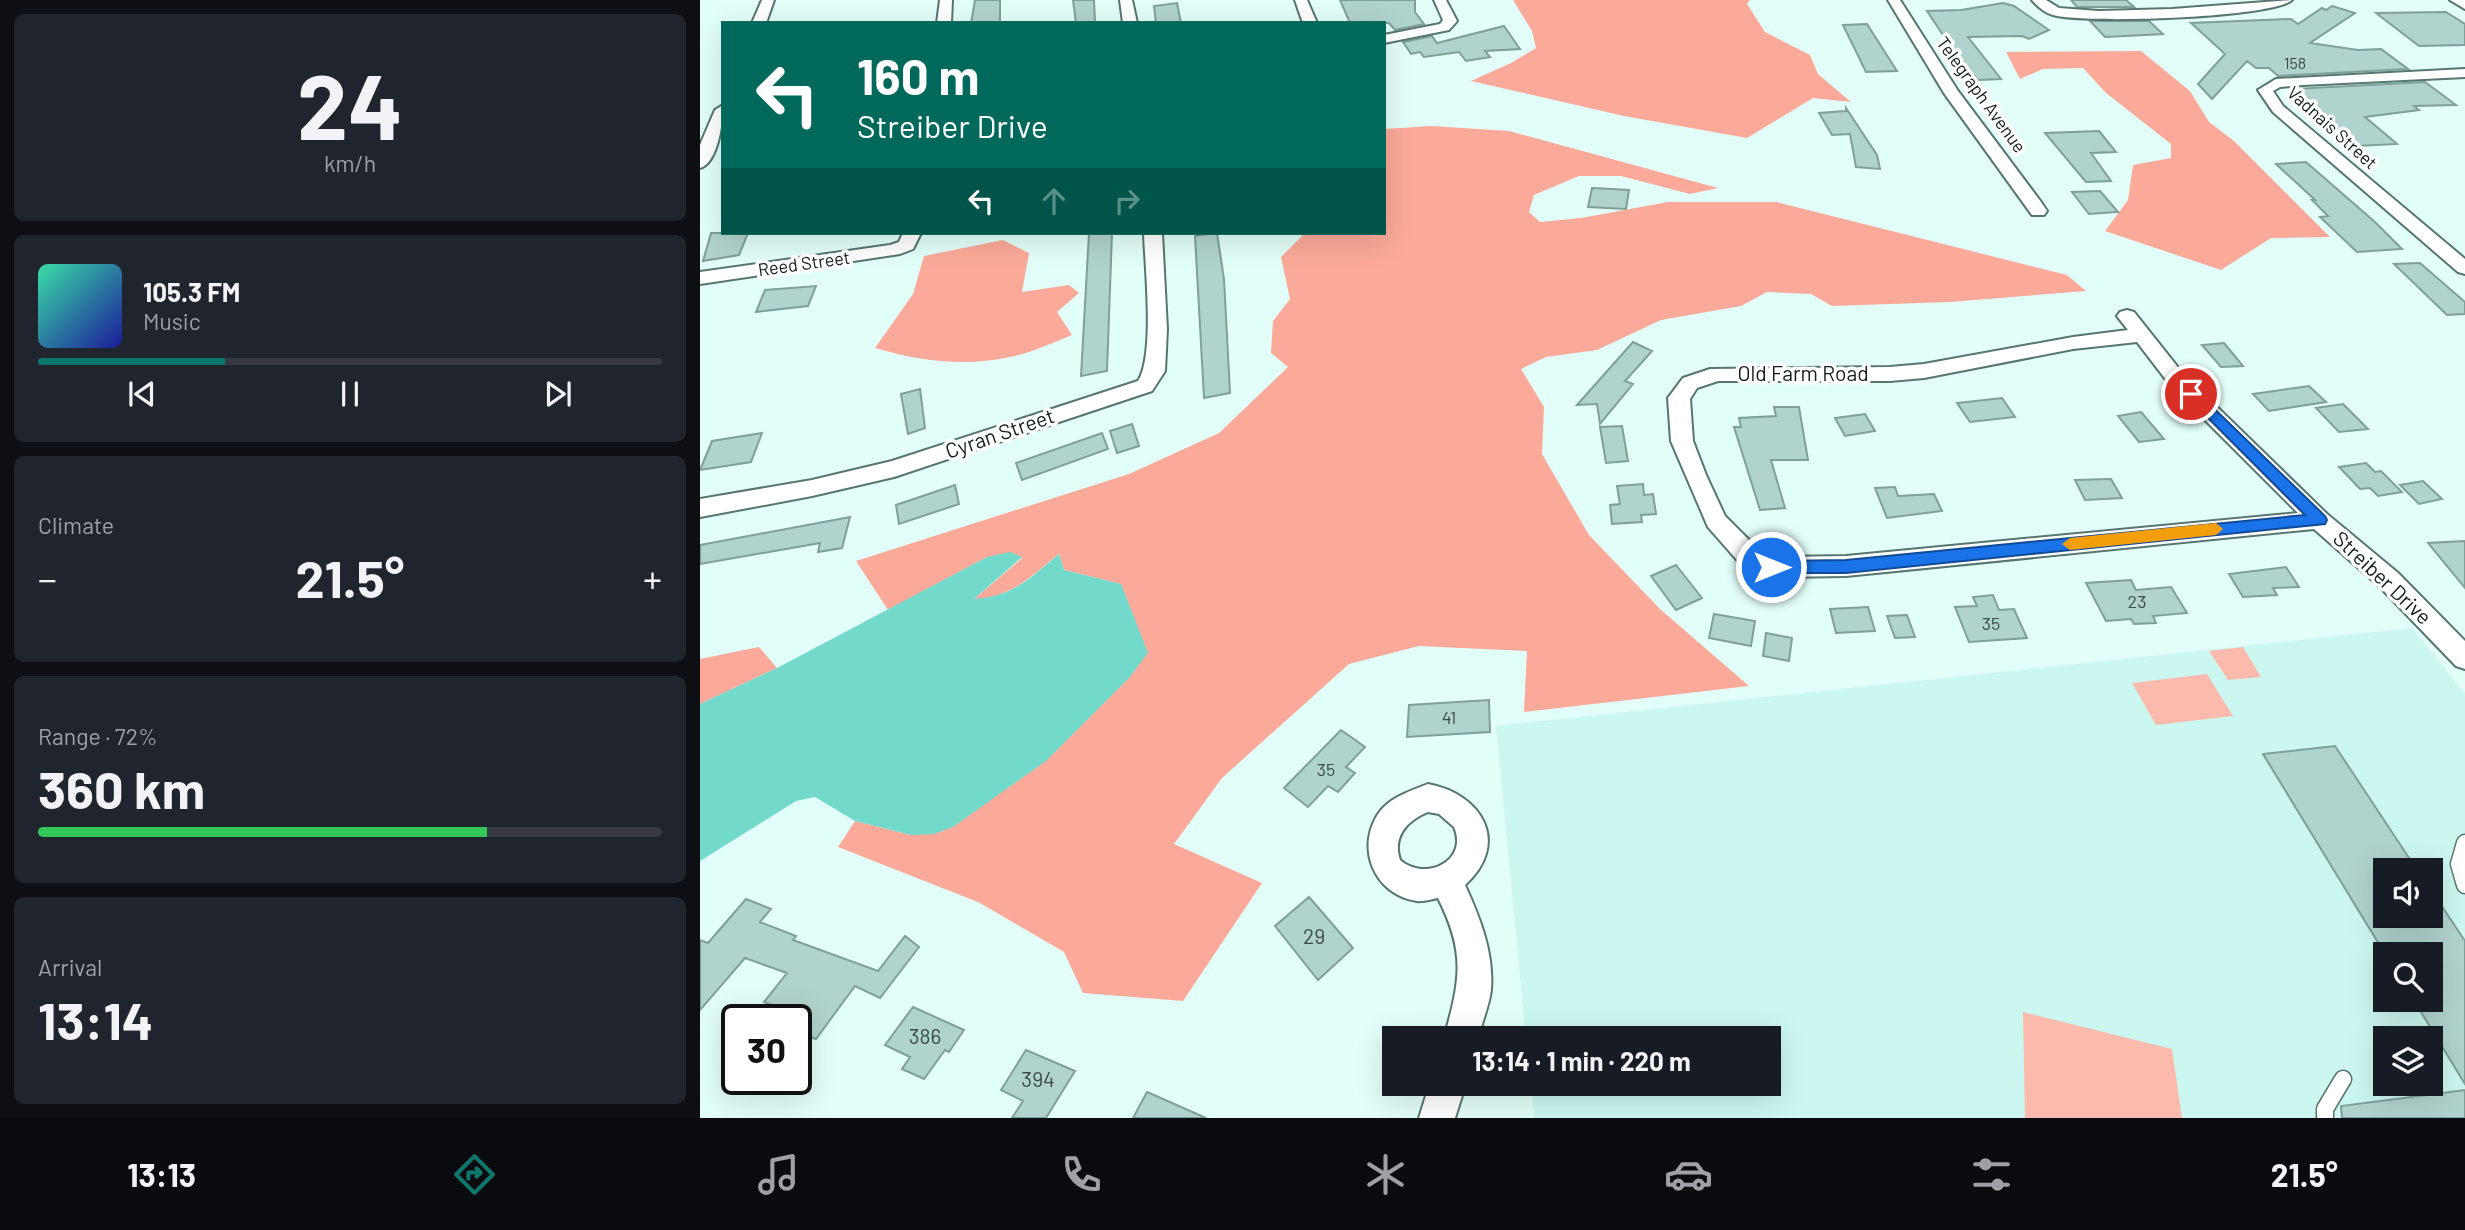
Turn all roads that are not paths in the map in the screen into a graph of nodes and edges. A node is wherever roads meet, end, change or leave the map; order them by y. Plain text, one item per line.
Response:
1 (768, 0) edge
2 (946, 0) edge
3 (1126, 0) edge
4 (1301, 0) edge
5 (1440, 0) edge
6 (1894, 0) edge
7 (2038, 0) edge
8 (2286, 0) edge
9 (2456, 0) edge
10 (2465, 5) edge
11 (760, 21) edge
12 (944, 21) edge
13 (1130, 21) edge
14 (1309, 21) edge
15 (1386, 39) edge
16 (2465, 73) edge
17 (721, 115) edge
18 (700, 163) edge
19 (2038, 211) dead end
20 (1153, 235) edge
21 (909, 239) edge
22 (2465, 268) edge
23 (700, 278) edge
24 (2133, 326) joint
25 (700, 508) edge
26 (2319, 520) junction
27 (2465, 658) edge
28 (2465, 843) edge
29 (1446, 880) dead end
30 (2465, 885) edge
31 (1464, 1026) edge
32 (2343, 1079) dead end
33 (1444, 1096) edge
34 (1437, 1118) edge
35 (2325, 1118) edge

1 - 11 street
2 - 12 street
3 - 13 street
4 - 14 street
5 - 15 street
6 - 19 street, Telegraph Avenue
7 - 8 street
9 - 10 street
16 - 22 street, Vadnais Street
17 - 18 street
20 - 25 street, Cyran Street
21 - 23 street, Reed Street
24 - 26 street, Streiber Drive
24 - 26 street, Old Farm Road
26 - 27 street, Streiber Drive
28 - 30 lane
29 - 31 street
32 - 35 lane
33 - 34 street

